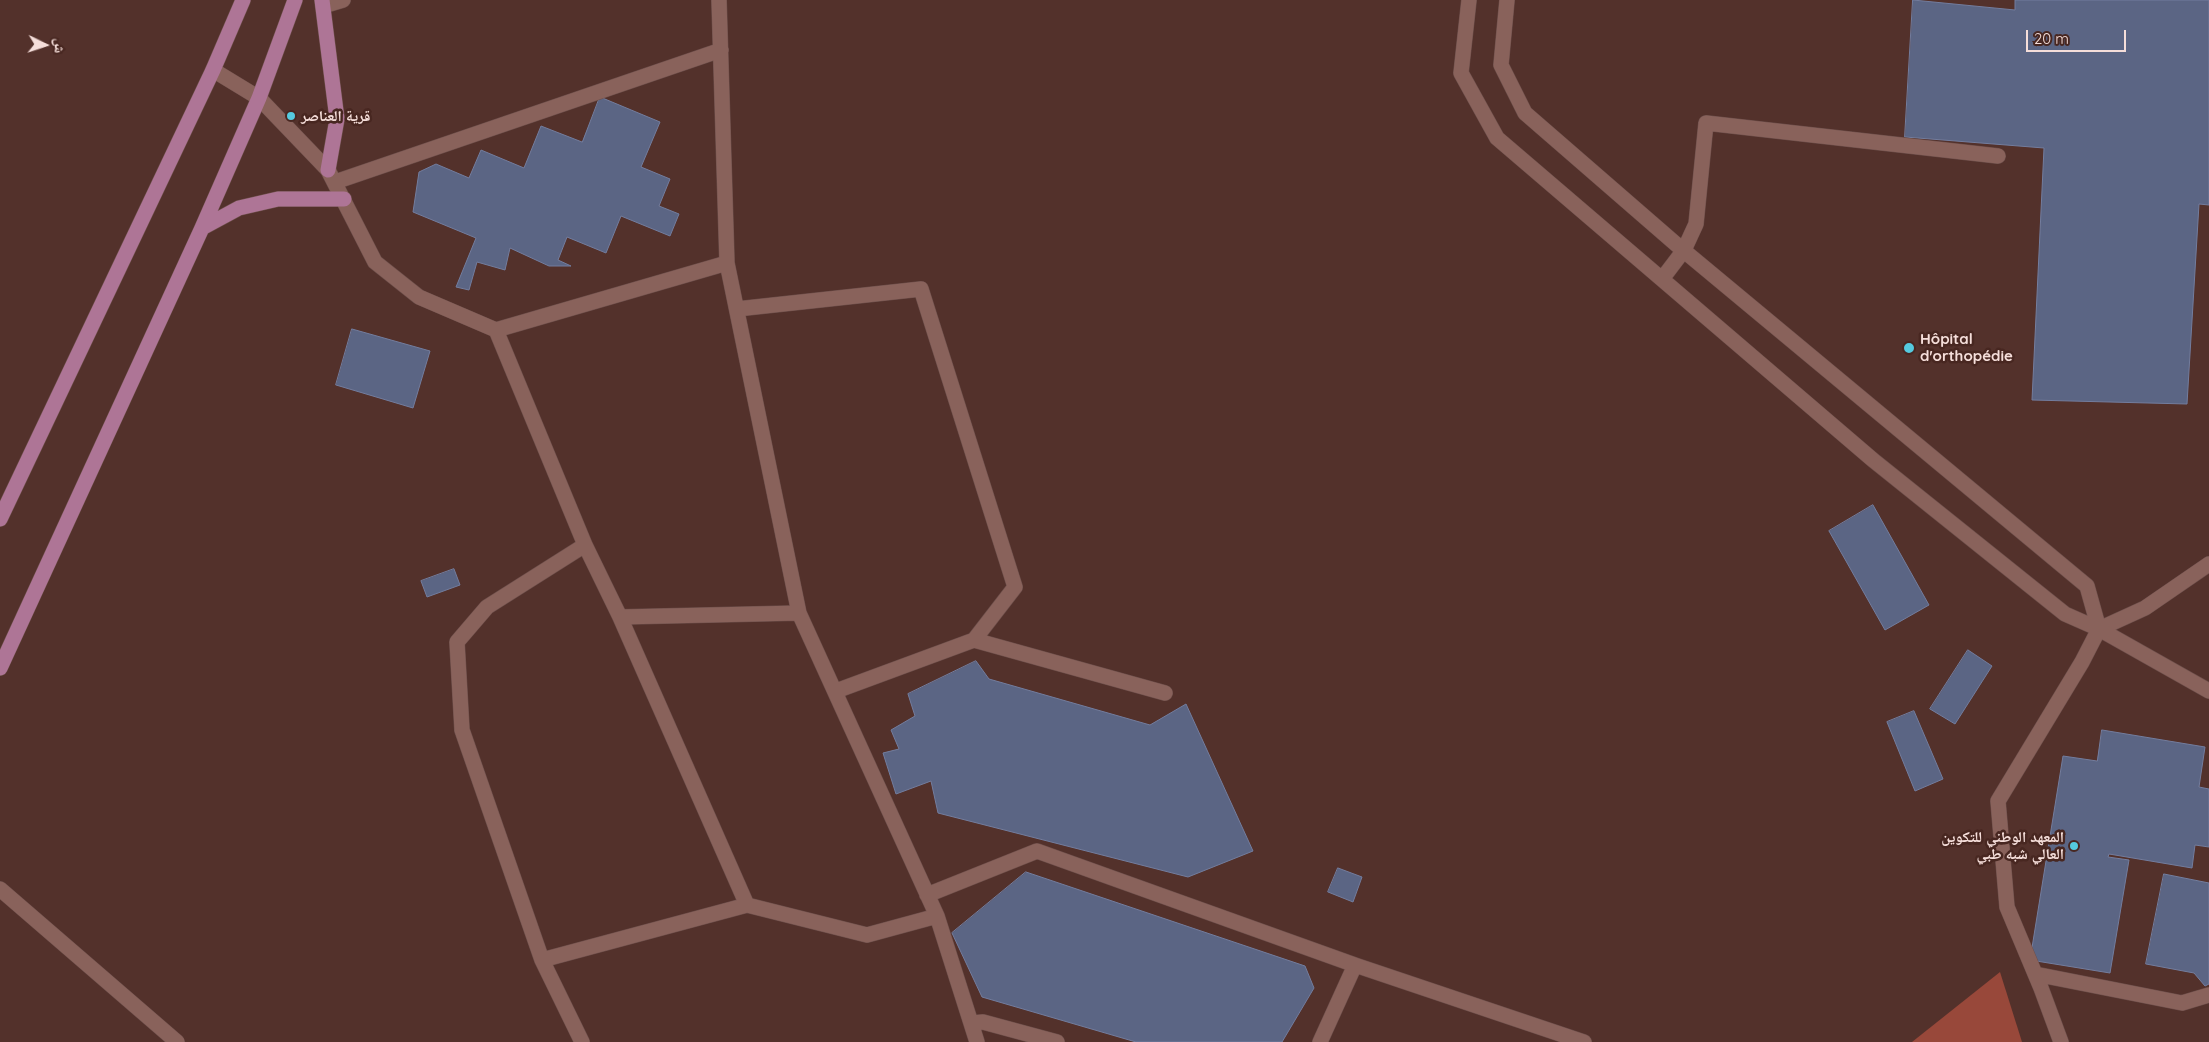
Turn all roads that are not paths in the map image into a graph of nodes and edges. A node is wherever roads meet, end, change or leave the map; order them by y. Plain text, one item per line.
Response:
1 (243, 0) edge
2 (294, 0) edge
3 (344, 0) edge
4 (719, 0) edge
5 (1469, 0) edge
6 (1507, 0) edge
7 (322, 3) edge
8 (721, 50) junction
9 (213, 70) junction
10 (259, 98) junction
11 (1998, 156) dead end
12 (332, 176) junction
13 (344, 199) junction
14 (202, 228) junction
15 (1684, 250) junction
16 (727, 262) junction
17 (1662, 279) junction
18 (737, 309) junction
19 (496, 330) junction
20 (0, 519) edge
21 (585, 545) junction
22 (2209, 564) edge
23 (799, 613) junction
24 (620, 616) junction
25 (2099, 629) junction
26 (974, 640) junction
27 (0, 668) edge
28 (836, 691) junction
29 (2209, 691) edge
30 (1165, 693) dead end
31 (0, 889) edge
32 (927, 895) junction
33 (747, 905) junction
34 (937, 916) junction
35 (542, 960) junction
36 (1355, 965) junction
37 (2035, 974) junction
38 (2209, 995) edge
39 (971, 1023) junction
40 (177, 1042) edge
41 (582, 1042) edge
42 (977, 1042) edge
43 (1057, 1042) edge
44 (1320, 1042) edge
45 (1584, 1042) edge
46 (2061, 1042) edge

1 - 9 main road
2 - 10 main road
3 - 7 street
4 - 8 street
5 - 17 street
6 - 15 street
7 - 12 main road
8 - 12 street
8 - 16 street
9 - 10 street
9 - 20 main road
10 - 12 street
10 - 14 main road
11 - 15 street
12 - 13 street
13 - 14 main road
13 - 19 street
14 - 27 main road
15 - 17 street
15 - 25 street
16 - 18 street
16 - 19 street
17 - 25 street
18 - 23 street
18 - 26 street
19 - 21 street
21 - 24 street
21 - 35 street
22 - 25 street
23 - 24 street
23 - 28 street
24 - 33 street
25 - 29 street
25 - 37 street
26 - 28 street
26 - 30 street
28 - 32 street
31 - 40 street
32 - 34 street
32 - 36 street
33 - 34 street
33 - 35 street
34 - 39 street
35 - 41 street
36 - 44 street
36 - 45 street
37 - 38 street
37 - 46 street
39 - 42 street
39 - 43 street

